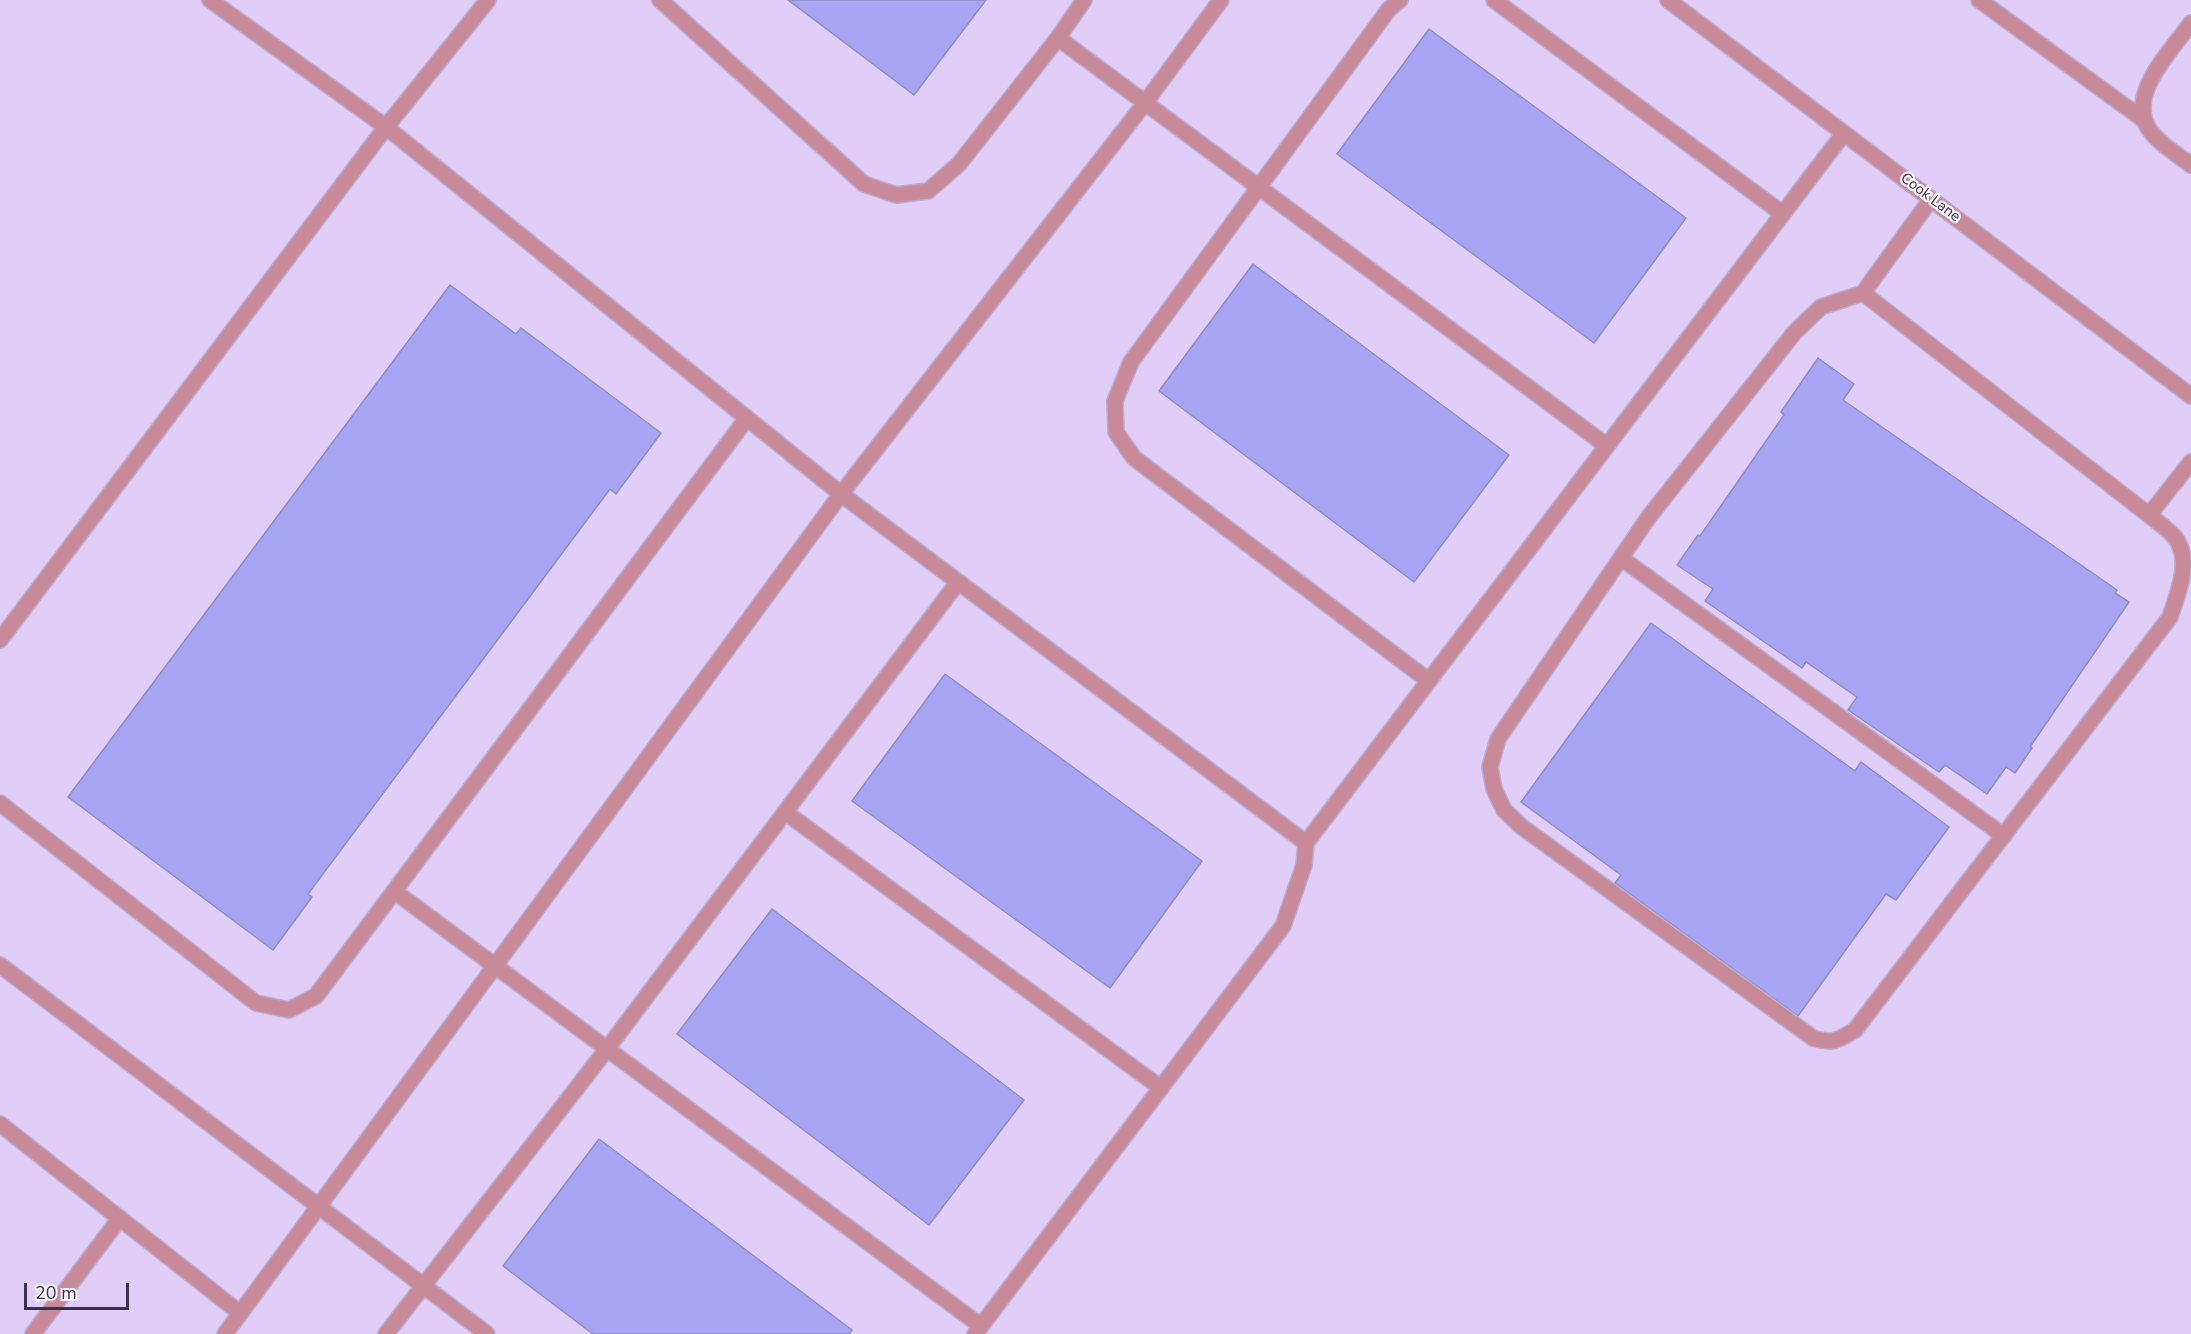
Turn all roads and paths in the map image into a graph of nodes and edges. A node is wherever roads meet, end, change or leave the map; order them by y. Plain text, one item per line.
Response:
1 (210, 0) edge
2 (488, 0) edge
3 (660, 0) edge
4 (1084, 0) edge
5 (1221, 0) edge
6 (1400, 0) edge
7 (1494, 0) edge
8 (1668, 0) edge
9 (1979, 0) edge
10 (2191, 23) edge
11 (1058, 38) junction
12 (1145, 103) junction
13 (2144, 120) junction
14 (386, 127) junction
15 (1844, 133) junction
16 (2191, 165) edge
17 (1260, 186) junction
18 (1931, 200) junction
19 (1783, 214) junction
20 (1863, 293) junction
21 (2191, 396) edge
22 (747, 418) junction
23 (1607, 446) junction
24 (2191, 462) edge
25 (841, 494) junction
26 (2149, 515) junction
27 (1621, 558) junction
28 (958, 582) junction
29 (0, 640) edge
30 (1429, 681) junction
31 (0, 803) edge
32 (785, 813) junction
33 (2004, 836) junction
34 (1306, 843) junction
35 (394, 891) junction
36 (0, 965) edge
37 (495, 966) junction
38 (607, 1049) junction
39 (1161, 1088) junction
40 (0, 1124) edge
41 (318, 1207) junction
42 (120, 1218) junction
43 (422, 1286) junction
44 (240, 1313) junction
45 (978, 1330) edge
46 (33, 1334) edge
47 (225, 1334) edge
48 (386, 1334) edge
49 (487, 1334) edge

1 - 14 street
2 - 14 street
3 - 11 street
4 - 11 street
5 - 12 street
6 - 17 street
7 - 19 street
8 - 15 street, Cook Lane
9 - 13 street
10 - 13 street
11 - 12 street
12 - 17 street
12 - 25 street
13 - 16 street
14 - 22 street
14 - 29 street
15 - 18 street, Cook Lane
15 - 19 street
17 - 23 street
17 - 30 street
18 - 20 street
18 - 21 street, Cook Lane
19 - 23 street
20 - 26 street
20 - 27 street
22 - 25 street
22 - 35 street
23 - 30 street
24 - 26 street
25 - 28 street
25 - 37 street
26 - 33 street
27 - 33 street
27 - 33 street
28 - 32 street
28 - 34 street
30 - 34 street
31 - 35 street
32 - 38 street
32 - 39 street
34 - 39 street
35 - 37 street
36 - 41 street
37 - 38 street
37 - 41 street
38 - 43 street
38 - 45 street
39 - 45 street
40 - 42 street
41 - 43 street
41 - 44 street
42 - 44 street
42 - 46 street
43 - 48 street
43 - 49 street
44 - 47 street

